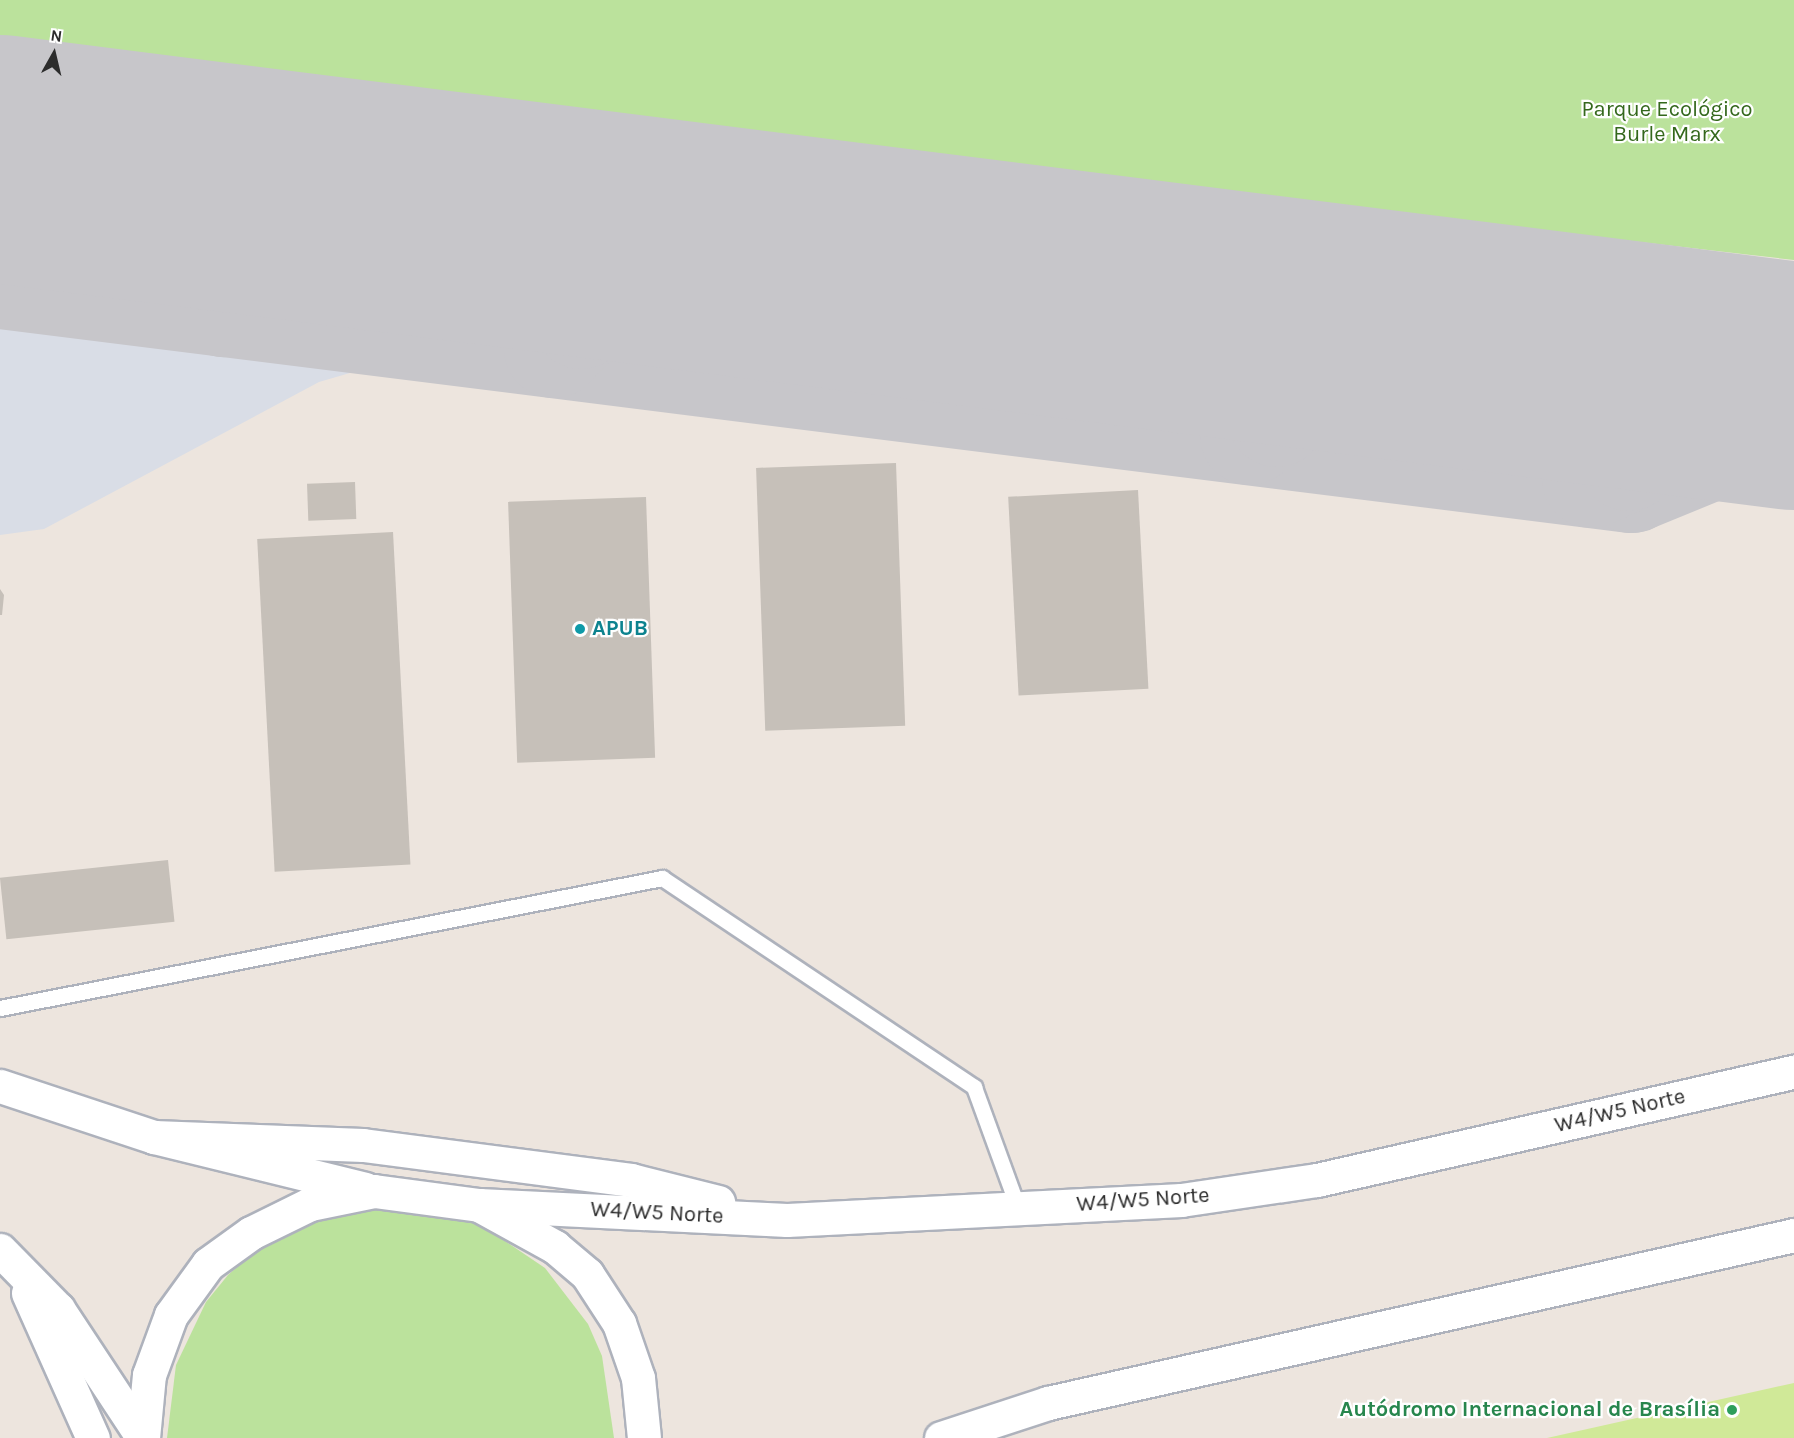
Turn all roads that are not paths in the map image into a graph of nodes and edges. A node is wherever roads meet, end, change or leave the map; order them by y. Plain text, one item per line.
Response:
1 (0, 1008) edge
2 (1794, 1072) edge
3 (0, 1086) edge
4 (154, 1137) junction
5 (374, 1191) junction
6 (479, 1205) junction
7 (1018, 1208) junction
8 (787, 1220) junction
9 (1794, 1235) edge
10 (7, 1257) edge
11 (93, 1438) edge
12 (143, 1438) edge
13 (644, 1438) edge
14 (941, 1438) edge

1 - 7 lane
2 - 7 main road, W4/W5 Norte
3 - 4 main road
4 - 5 main road
4 - 8 main road
5 - 6 main road, W4/W5 Norte
5 - 12 main road
6 - 8 main road, W4/W5 Norte
6 - 13 main road
7 - 8 main road, W4/W5 Norte
9 - 14 main road
10 - 11 main road
10 - 12 main road

